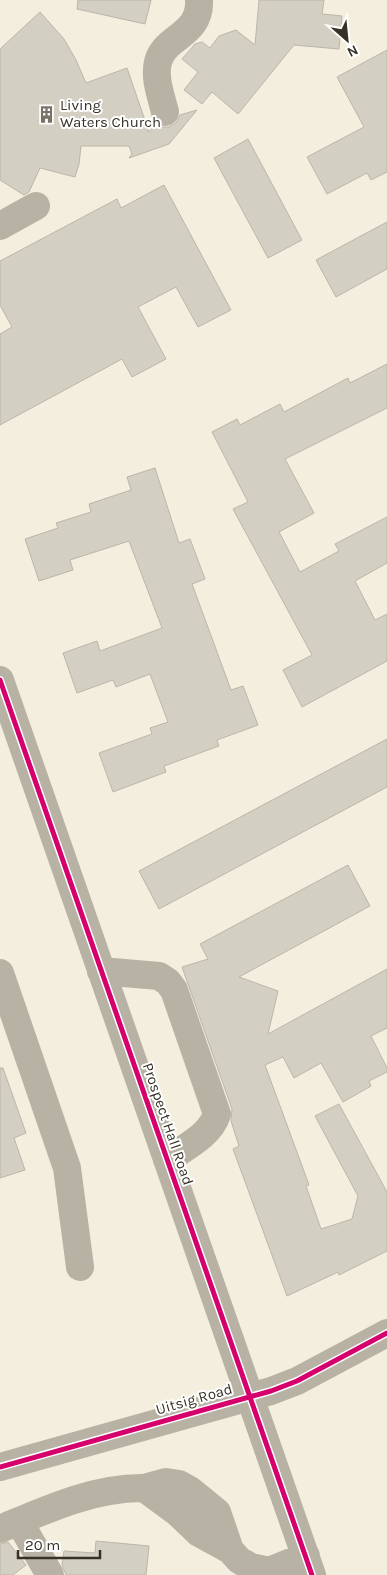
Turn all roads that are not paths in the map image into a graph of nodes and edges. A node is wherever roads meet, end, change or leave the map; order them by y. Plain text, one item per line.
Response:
1 (200, 0) edge
2 (165, 112) dead end
3 (36, 206) dead end
4 (0, 226) edge
5 (0, 680) edge
6 (101, 971) junction
7 (0, 973) edge
8 (167, 1160) junction
9 (80, 1267) dead end
10 (387, 1334) edge
11 (250, 1397) junction
12 (0, 1467) edge
13 (9, 1525) edge
14 (309, 1566) edge
15 (50, 1575) edge

1 - 2 street
3 - 4 street
5 - 6 street, Prospect Hall Road
6 - 8 street, Prospect Hall Road
6 - 8 street
7 - 9 street
8 - 11 street, Prospect Hall Road
10 - 11 street, Uitsig Road
11 - 12 street, Uitsig Road
11 - 14 street, Prospect Hall Road
13 - 14 street
13 - 15 street

